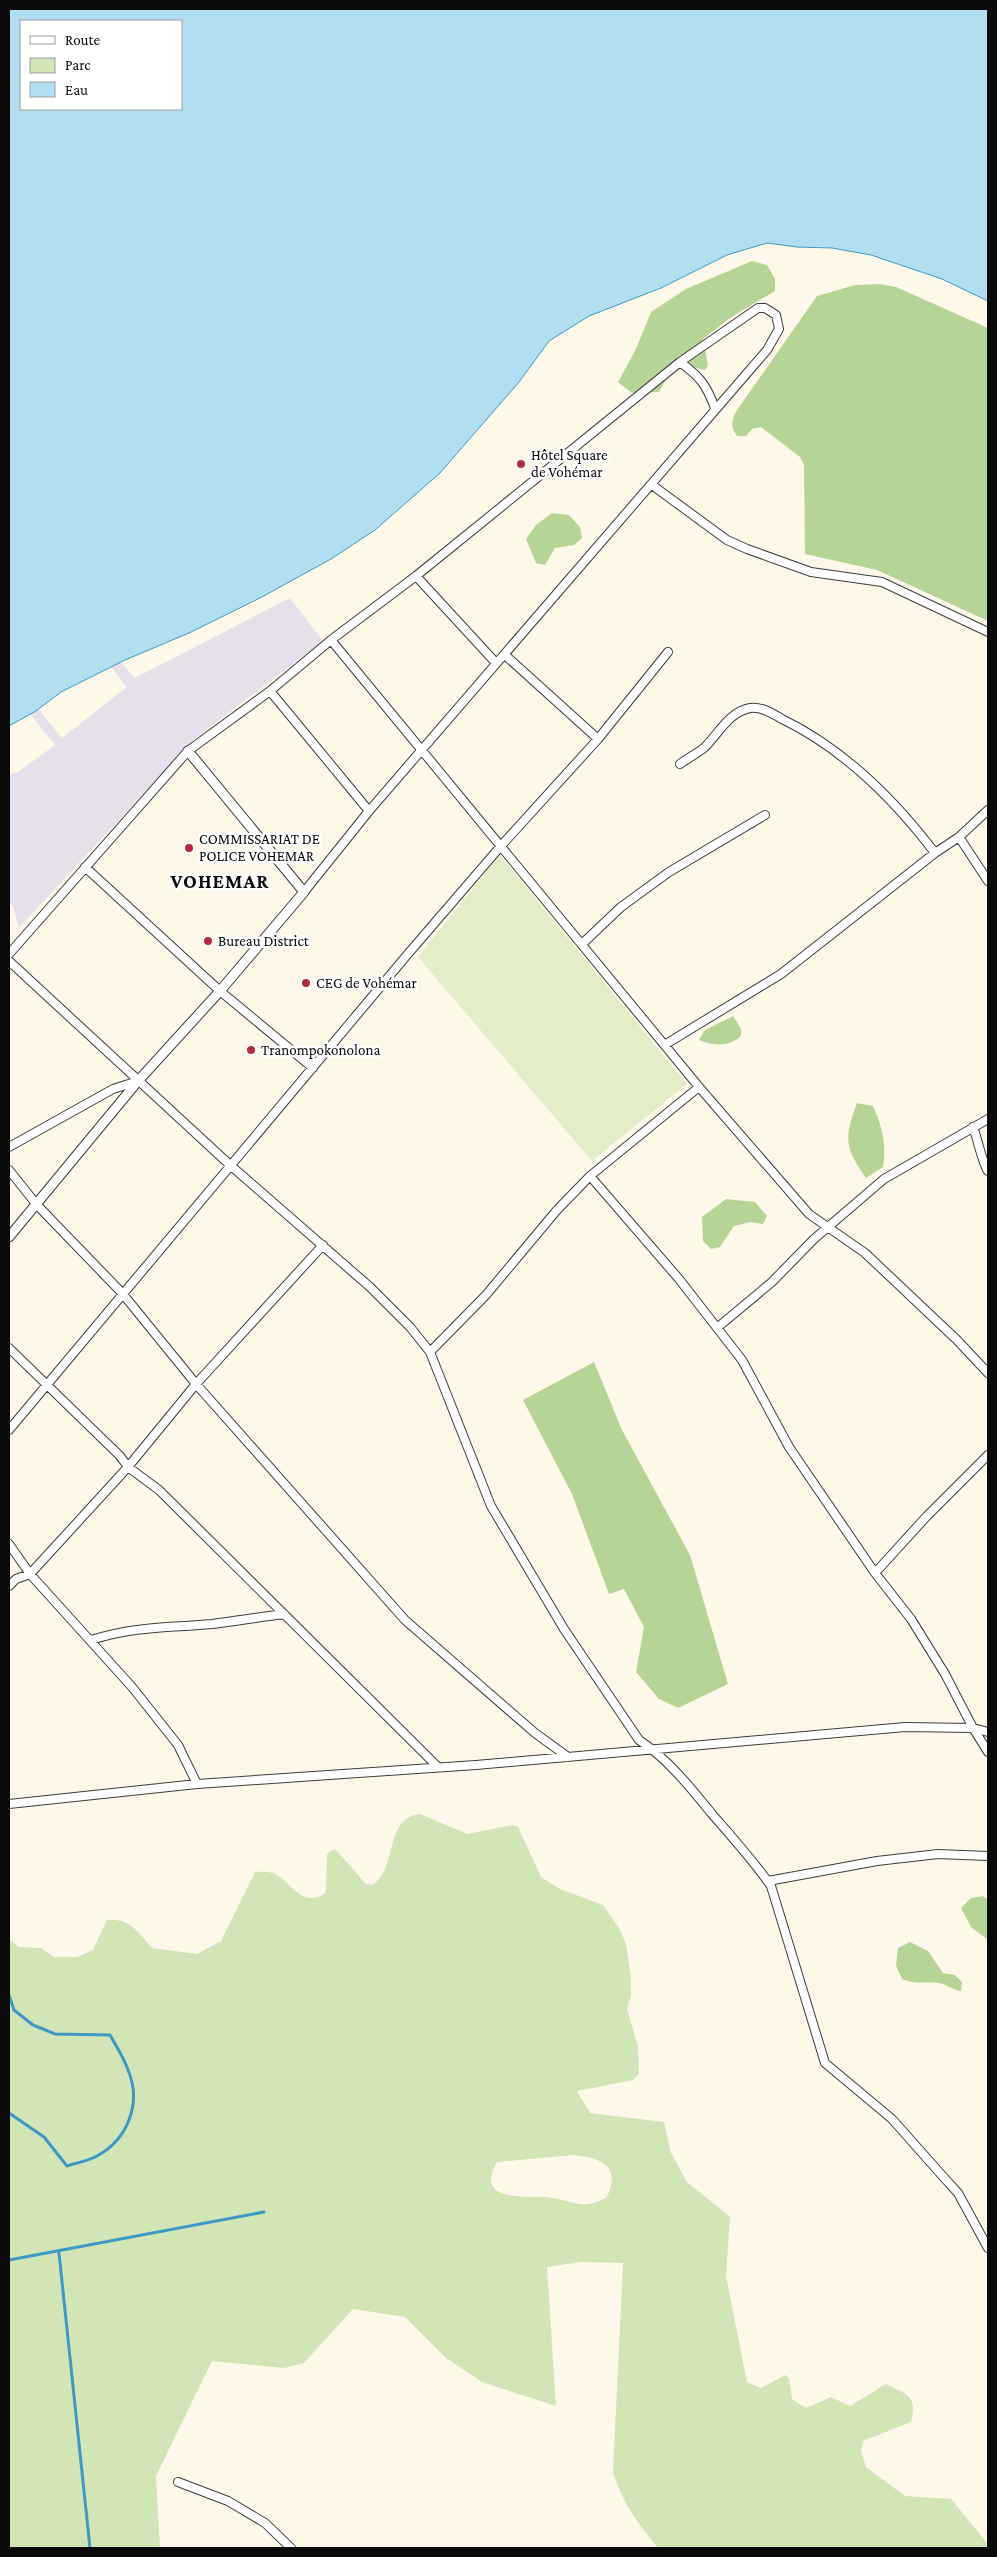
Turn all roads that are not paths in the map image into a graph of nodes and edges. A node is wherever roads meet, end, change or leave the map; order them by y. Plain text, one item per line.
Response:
1 (680, 362) junction
2 (715, 408) junction
3 (652, 485) junction
4 (416, 576) junction
5 (988, 632) edge
6 (332, 640) junction
7 (668, 652) dead end
8 (505, 655) junction
9 (496, 663) junction
10 (270, 691) junction
11 (598, 739) junction
12 (421, 750) junction
13 (188, 751) junction
14 (680, 764) dead end
15 (988, 810) edge
16 (369, 811) junction
17 (765, 815) dead end
18 (960, 837) junction
19 (500, 847) junction
20 (935, 853) junction
21 (85, 867) junction
22 (988, 881) edge
23 (304, 892) junction
24 (582, 944) junction
25 (9, 954) edge
26 (9, 961) edge
27 (220, 991) junction
28 (666, 1044) junction
29 (313, 1068) junction
30 (138, 1081) junction
31 (699, 1087) junction
32 (988, 1119) edge
33 (973, 1127) junction
34 (9, 1147) edge
35 (230, 1165) junction
36 (9, 1170) edge
37 (988, 1171) edge
38 (590, 1176) junction
39 (37, 1205) junction
40 (829, 1227) junction
41 (9, 1237) edge
42 (323, 1246) junction
43 (122, 1294) junction
44 (718, 1327) junction
45 (9, 1348) edge
46 (430, 1352) junction
47 (988, 1373) edge
48 (196, 1384) junction
49 (46, 1386) junction
50 (9, 1430) edge
51 (988, 1455) edge
52 (128, 1467) junction
53 (9, 1544) edge
54 (875, 1573) junction
55 (30, 1574) junction
56 (9, 1586) edge
57 (284, 1614) junction
58 (91, 1640) junction
59 (973, 1728) junction
60 (988, 1732) edge
61 (655, 1750) junction
62 (988, 1752) edge
63 (568, 1757) junction
64 (438, 1767) junction
65 (197, 1784) junction
66 (9, 1804) edge
67 (988, 1856) edge
68 (768, 1881) junction
69 (988, 2248) edge
70 (178, 2482) dead end
71 (291, 2548) edge

1 - 2 street
1 - 2 street
1 - 4 street
2 - 3 street
3 - 5 street
3 - 8 street
4 - 6 street
4 - 9 street
6 - 10 street
6 - 12 street
7 - 11 street
8 - 9 street
8 - 11 street
9 - 12 street
10 - 13 street
10 - 16 street
11 - 19 street
12 - 16 street
12 - 19 street
13 - 21 street
13 - 23 street
14 - 20 street
15 - 18 street
16 - 23 street
17 - 24 street
18 - 20 street
18 - 22 street
19 - 24 street
19 - 29 street
20 - 28 street
21 - 25 street
21 - 27 street
23 - 27 street
24 - 28 street
26 - 30 street
27 - 29 street
27 - 30 street
28 - 31 street
29 - 35 street
30 - 34 street
30 - 35 street
30 - 39 street
31 - 38 street
31 - 40 street
32 - 33 street
33 - 37 street
33 - 40 street
35 - 42 street
35 - 43 street
36 - 39 street
38 - 44 street
38 - 46 street
39 - 41 street
39 - 43 street
40 - 44 street
40 - 47 street
42 - 46 street
42 - 48 street
43 - 48 street
43 - 49 street
44 - 54 street
45 - 49 street
46 - 61 street
48 - 52 street
48 - 63 street
49 - 50 street
49 - 52 street
51 - 54 street
52 - 55 street
52 - 57 street
53 - 55 street
54 - 59 street
55 - 56 street
55 - 58 street
57 - 58 street
57 - 64 street
58 - 65 street
59 - 60 street
59 - 61 street
59 - 62 street
61 - 63 street
61 - 68 street
63 - 64 street
64 - 65 street
65 - 66 street
67 - 68 street
68 - 69 street
70 - 71 street

